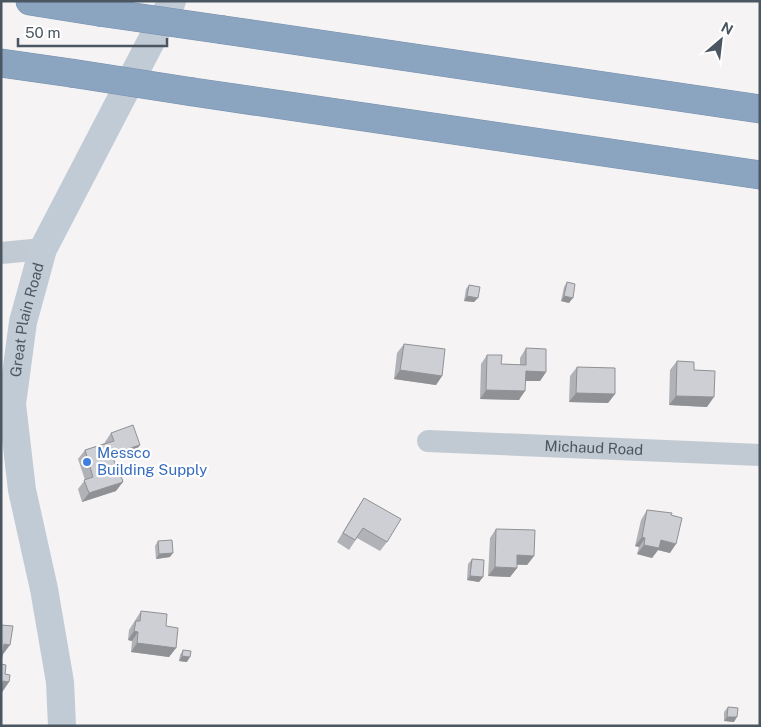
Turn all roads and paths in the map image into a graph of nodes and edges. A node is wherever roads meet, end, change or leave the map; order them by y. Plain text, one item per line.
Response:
1 (30, 1) edge
2 (172, 1) edge
3 (1, 63) edge
4 (760, 110) edge
5 (760, 175) edge
6 (43, 250) junction
7 (1, 253) edge
8 (428, 441) dead end
9 (760, 455) edge
10 (62, 726) edge

1 - 4 highway, bridge
2 - 6 main road, Great Plain Road
3 - 5 highway, bridge
6 - 7 street
6 - 10 main road, Great Plain Road
8 - 9 street, Michaud Road

